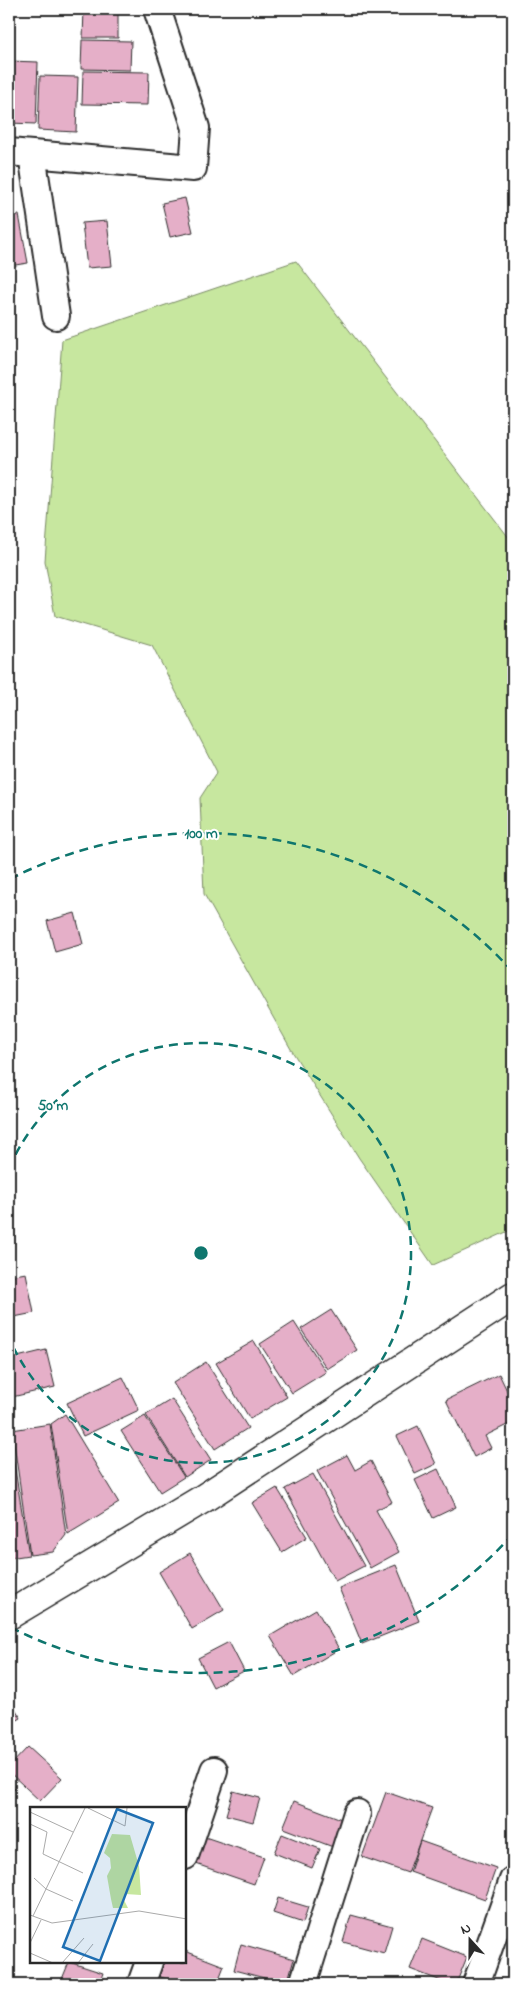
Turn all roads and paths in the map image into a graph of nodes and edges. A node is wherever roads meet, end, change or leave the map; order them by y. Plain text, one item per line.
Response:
1 (157, 9) edge
2 (20, 153) edge
3 (56, 316) dead end
4 (513, 1296) edge
5 (9, 1615) edge
6 (214, 1770) dead end
7 (357, 1813) dead end
8 (186, 1853) edge
9 (513, 1880) edge
10 (149, 1963) edge
11 (142, 1984) edge
12 (303, 1984) edge
13 (476, 1984) edge

1 - 2 street
2 - 3 street
4 - 5 main road
6 - 8 street
7 - 12 street
9 - 13 street
10 - 11 street

